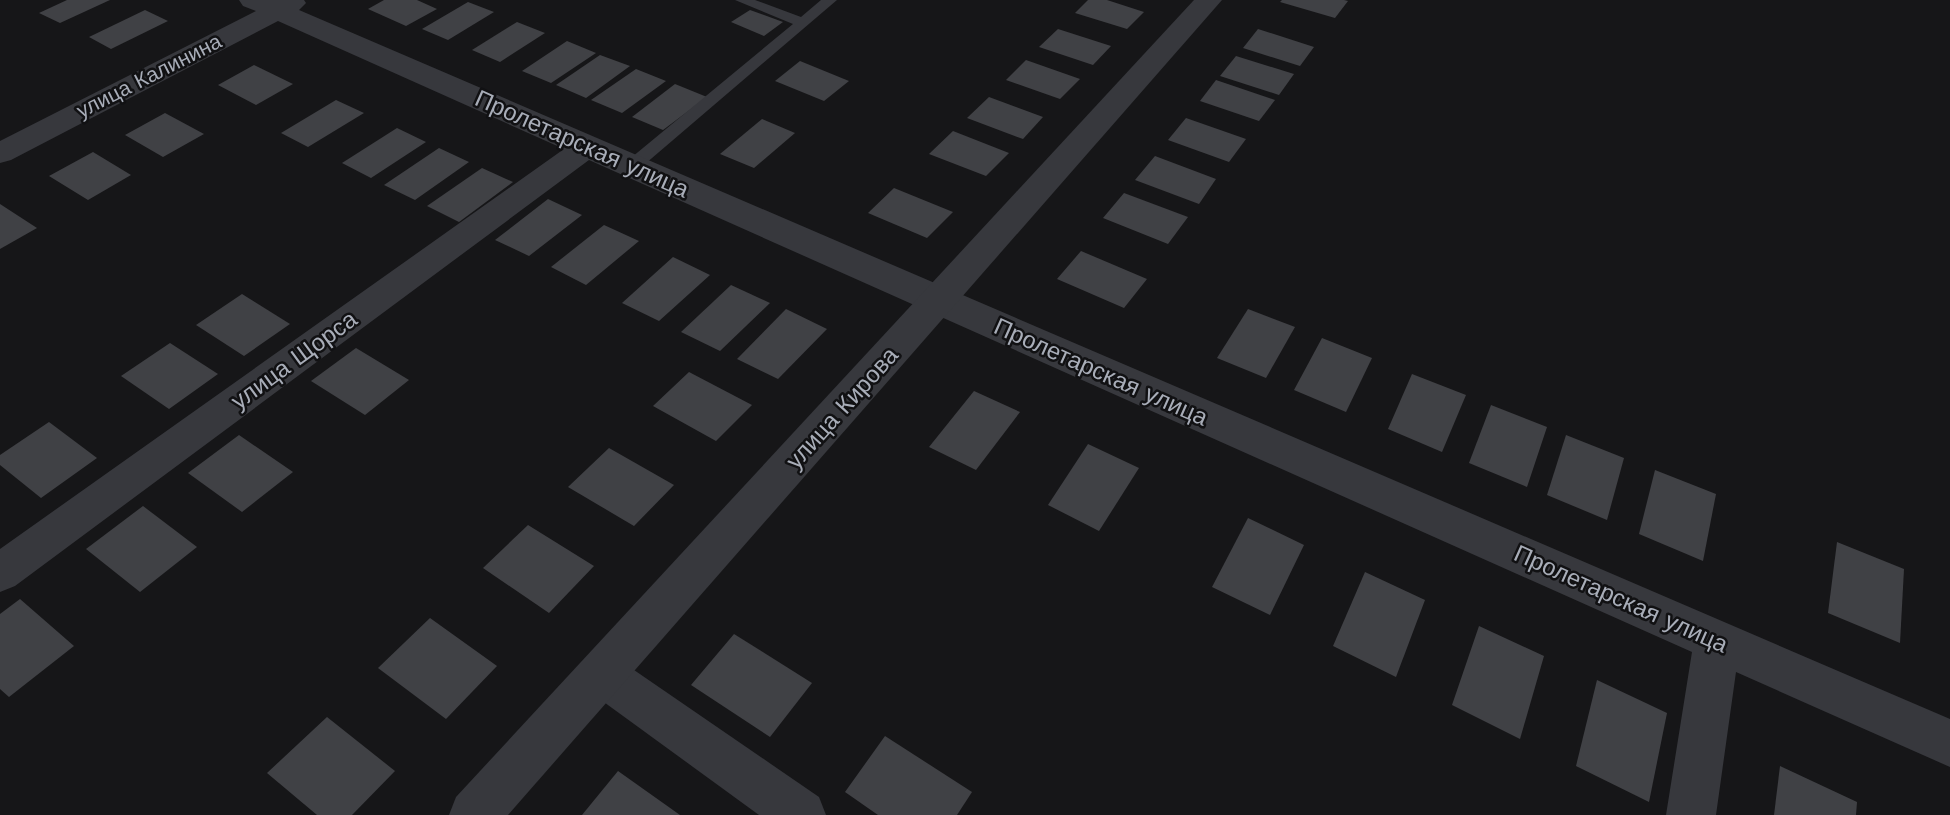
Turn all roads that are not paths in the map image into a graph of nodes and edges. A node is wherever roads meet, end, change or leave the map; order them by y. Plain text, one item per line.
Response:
1 (741, 0) edge
2 (1209, 0) edge
3 (823, 1) edge
4 (276, 4) edge
5 (802, 22) junction
6 (8, 140) edge
7 (588, 146) junction
8 (632, 166) junction
9 (939, 301) junction
10 (0, 573) edge
11 (1717, 641) junction
12 (602, 674) junction
13 (1950, 743) edge
14 (474, 815) edge
15 (801, 815) edge
16 (1691, 815) edge

1 - 5 lane
2 - 9 street, улица Кирова
3 - 5 lane
4 - 6 street, улица Калинина
4 - 7 street, Пролетарская улица
5 - 8 lane
7 - 8 street, Пролетарская улица
7 - 10 street, улица Щорса
8 - 9 street, Пролетарская улица
9 - 11 street, Пролетарская улица
9 - 12 street, улица Кирова
11 - 13 street, Пролетарская улица
11 - 16 street
12 - 14 street, улица Кирова
12 - 15 street

